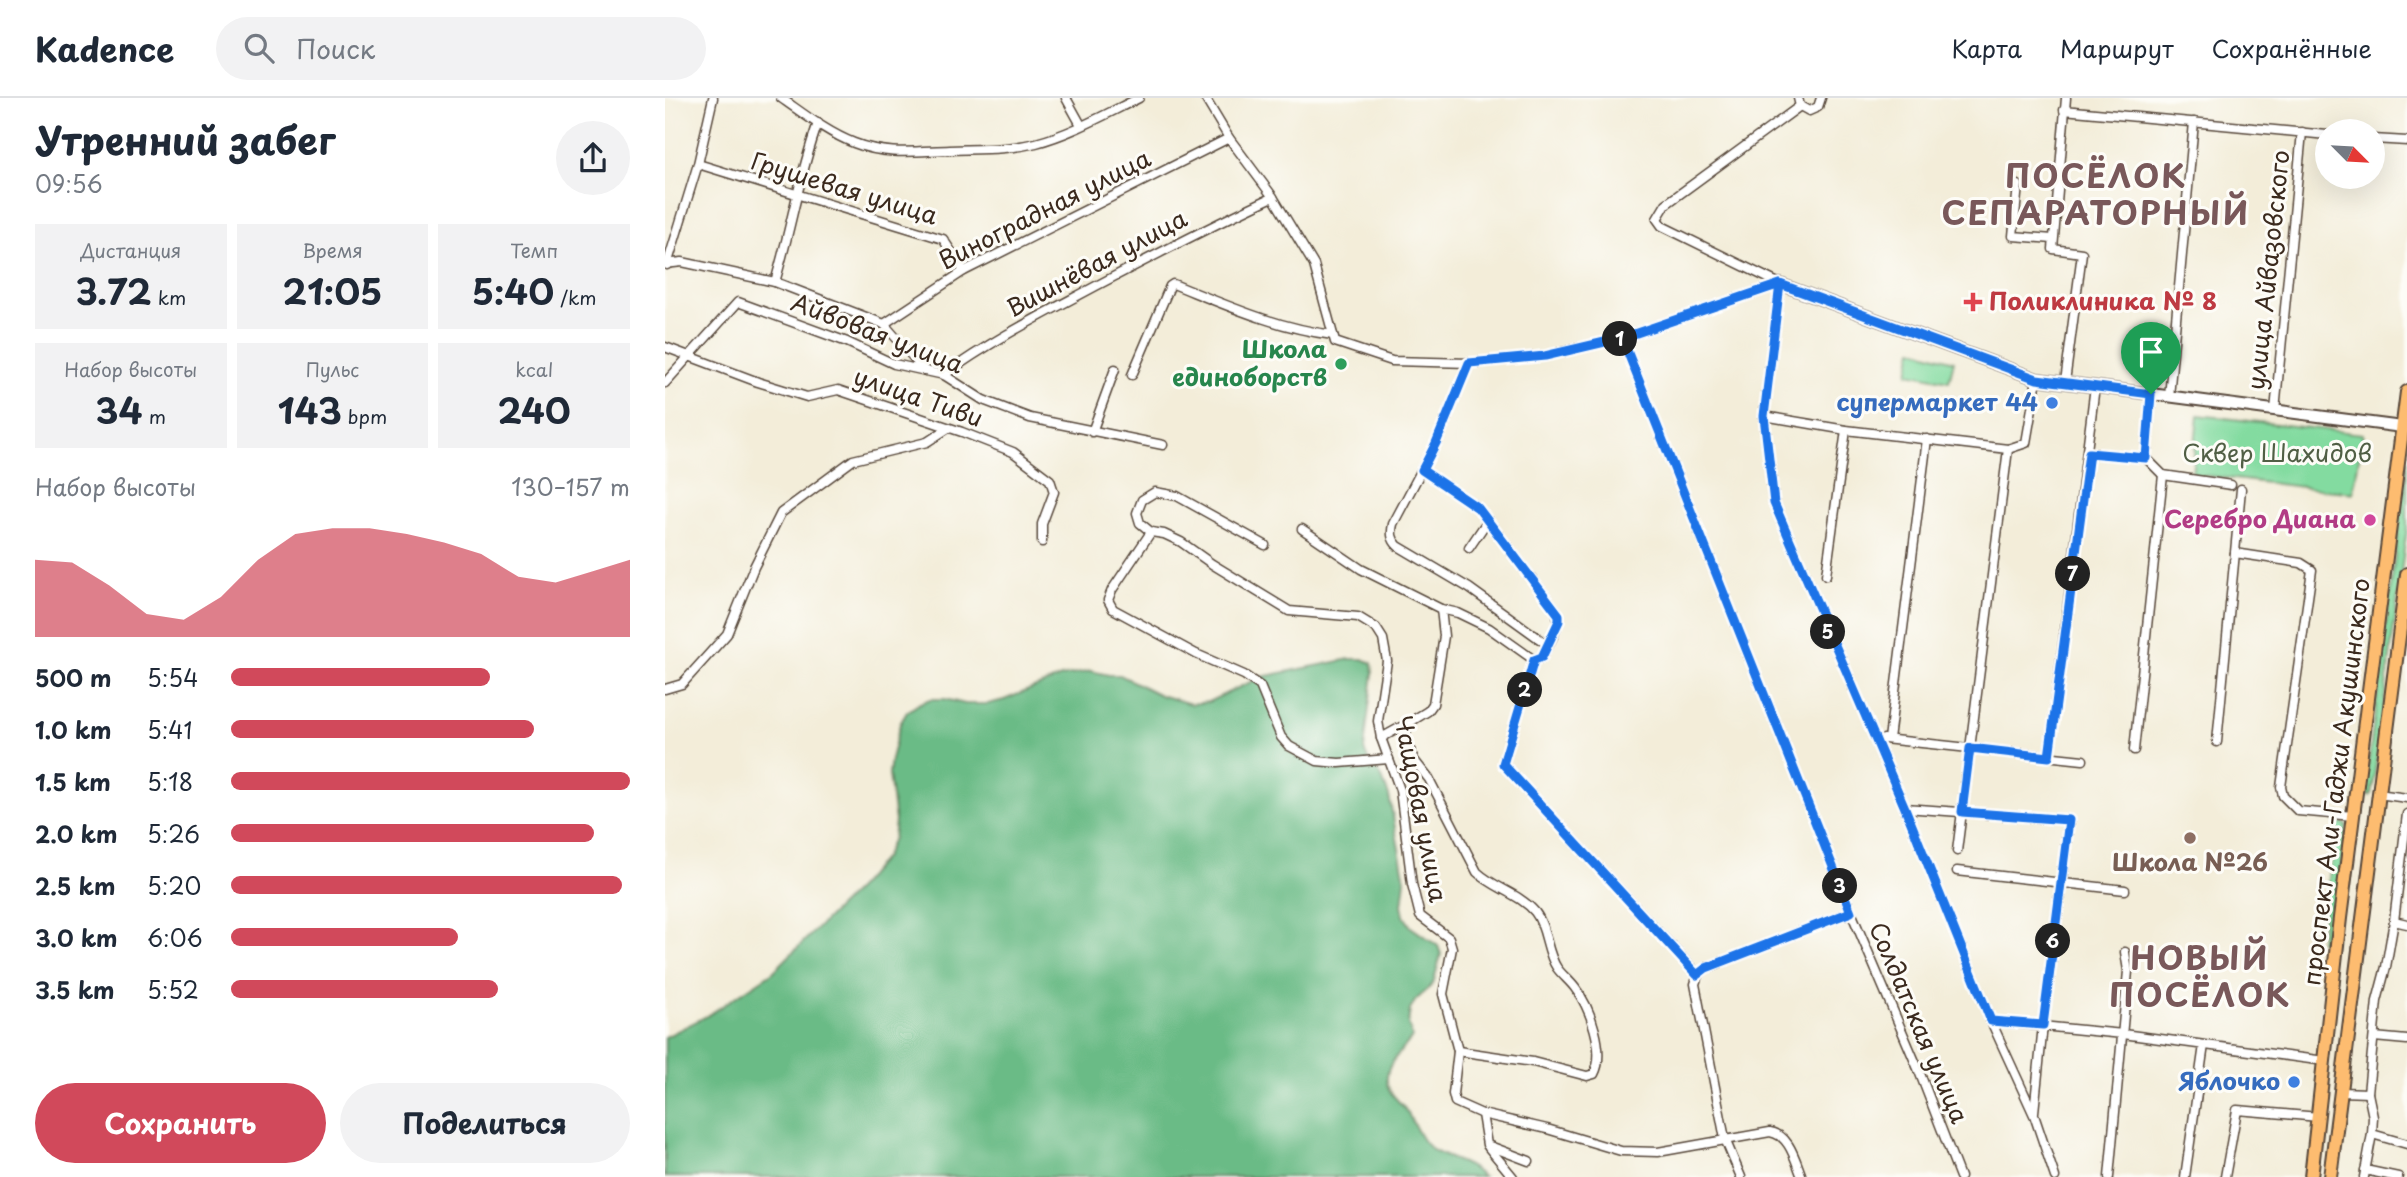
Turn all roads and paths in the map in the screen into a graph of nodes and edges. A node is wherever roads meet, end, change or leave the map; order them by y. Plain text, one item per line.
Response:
1 (713, 98) edge
2 (781, 98) edge
3 (1066, 98) edge
4 (1139, 98) edge
5 (1205, 98) edge
6 (1821, 98) edge
7 (2066, 98) edge
8 (1799, 102) edge
9 (2064, 110) junction
10 (2194, 122) junction
11 (818, 123) junction
12 (1081, 125) junction
13 (2302, 132) junction
14 (2315, 134) edge
15 (1229, 138) junction
16 (2385, 140) edge
17 (2407, 141) edge
18 (698, 164) junction
19 (2018, 185) dead end
20 (796, 194) junction
21 (1273, 197) junction
22 (2053, 239) junction
23 (666, 264) edge
24 (964, 271) junction
25 (775, 282) junction
26 (1780, 284) junction
27 (884, 324) junction
28 (1333, 335) junction
29 (1622, 338) junction
30 (665, 347) edge
31 (690, 357) junction
32 (1469, 363) junction
33 (1115, 369) dead end
34 (925, 370) junction
35 (944, 375) junction
36 (1132, 375) dead end
37 (2037, 379) junction
38 (2065, 382) junction
39 (665, 383) edge
40 (2095, 386) junction
41 (2407, 392) edge
42 (2151, 394) junction
43 (2169, 397) junction
44 (2275, 411) junction
45 (1764, 416) junction
46 (2405, 427) edge
47 (947, 429) junction
48 (1846, 430) junction
49 (1092, 432) junction
50 (1927, 439) junction
51 (1163, 445) dead end
52 (2008, 449) junction
53 (2089, 453) junction
54 (2146, 458) junction
55 (1422, 470) junction
56 (2163, 475) junction
57 (2231, 485) dead end
58 (2241, 489) dead end
59 (1488, 520) junction
60 (1302, 529) dead end
61 (1151, 532) junction
62 (1042, 542) dead end
63 (1265, 545) dead end
64 (1469, 548) dead end
65 (2235, 553) junction
66 (2407, 574) edge
67 (1826, 575) dead end
68 (1441, 609) junction
69 (1548, 645) junction
70 (1534, 660) junction
71 (665, 689) edge
72 (1410, 722) junction
73 (1381, 738) junction
74 (1875, 738) junction
75 (1889, 739) junction
76 (2217, 742) dead end
77 (1970, 748) junction
78 (2134, 750) dead end
79 (2049, 757) junction
80 (1389, 759) junction
81 (2083, 760) dead end
82 (2356, 791) junction
83 (2378, 794) junction
84 (2407, 798) edge
85 (1905, 808) junction
86 (1962, 812) junction
87 (2407, 814) edge
88 (2353, 816) junction
89 (2407, 819) edge
90 (1957, 851) dead end
91 (1958, 871) dead end
92 (2061, 883) junction
93 (2125, 890) dead end
94 (1851, 912) junction
95 (2394, 921) junction
96 (2407, 924) edge
97 (2125, 952) dead end
98 (1697, 975) junction
99 (2333, 987) junction
100 (2354, 988) junction
101 (1991, 1021) junction
102 (2043, 1025) junction
103 (2123, 1034) junction
104 (2374, 1037) junction
105 (2407, 1040) edge
106 (2204, 1045) junction
107 (1458, 1051) junction
108 (2325, 1062) junction
109 (2341, 1092) junction
110 (2368, 1093) junction
111 (1482, 1114) junction
112 (2034, 1115) junction
113 (2319, 1117) junction
114 (2372, 1134) junction
115 (1725, 1139) junction
116 (2407, 1144) edge
117 (1487, 1145) junction
118 (1529, 1161) dead end
119 (2365, 1173) edge
120 (1513, 1177) edge
121 (1741, 1177) edge
122 (1802, 1177) edge
123 (1960, 1177) edge
124 (2055, 1177) edge
125 (2109, 1177) edge
126 (2185, 1177) edge
127 (2225, 1177) edge
128 (2311, 1177) edge
129 (2330, 1177) edge
130 (2398, 1177) edge

1 - 18 street
2 - 11 street
3 - 12 street
4 - 12 street
5 - 15 street
6 - 8 street
7 - 9 street
8 - 26 street
9 - 10 street
9 - 22 street
10 - 13 street
10 - 43 street
11 - 12 street
11 - 20 street
13 - 14 street
13 - 44 street, улица Айвазовского
15 - 21 street
15 - 24 street, Виноградная улица
16 - 17 street
18 - 20 street, Грушевая улица
18 - 23 street
19 - 22 street
20 - 24 street, Грушевая улица
20 - 25 street
21 - 28 street
21 - 35 street, Вишнёвая улица
22 - 38 street
23 - 25 street
24 - 27 street, Виноградная улица
25 - 27 street
26 - 29 street
26 - 37 street
26 - 45 street
27 - 34 street
28 - 32 street
28 - 36 street
29 - 32 street
29 - 94 street, Солдатская улица
30 - 31 street, улица Тиви
31 - 34 street, Айвовая улица
31 - 39 street
31 - 47 street, улица Тиви
32 - 55 street
33 - 49 street
34 - 35 street, Айвовая улица
35 - 49 street, Айвовая улица
37 - 38 street
37 - 52 street
38 - 40 street
40 - 42 street
40 - 53 street
41 - 46 main road, проспект Али-Гаджи Акушинского
42 - 43 street
42 - 54 street
43 - 44 street
44 - 46 street
45 - 48 street
45 - 74 street
46 - 82 main road, проспект Али-Гаджи Акушинского
47 - 62 street, улица Тиви
47 - 71 street
48 - 50 street
48 - 67 street
49 - 51 street, Айвовая улица
50 - 52 street
50 - 75 street
52 - 77 street
53 - 54 street
53 - 79 street
54 - 56 street
55 - 59 street
55 - 69 street
56 - 57 street
56 - 78 street
58 - 65 street
59 - 64 street
59 - 69 street
60 - 68 street
61 - 63 street
61 - 73 street, Чащовая улица
61 - 80 street
65 - 76 street
65 - 88 street
66 - 83 main road, проспект Али-Гаджи Акушинского
68 - 70 street
68 - 72 street
69 - 70 street
70 - 98 street
72 - 73 street
72 - 107 street
73 - 80 street, Чащовая улица
74 - 75 street
74 - 85 street
75 - 77 street
77 - 79 street
77 - 86 street
79 - 81 street
80 - 107 street, Чащовая улица
82 - 83 main road
82 - 88 main road, проспект Али-Гаджи Акушинского
83 - 84 street
83 - 100 main road, проспект Али-Гаджи Акушинского
85 - 86 street
85 - 101 street
86 - 90 street
86 - 92 street
87 - 89 street
88 - 99 main road, проспект Али-Гаджи Акушинского
89 - 95 street
91 - 92 street
92 - 93 street
92 - 102 street
94 - 98 street
94 - 123 street, Солдатская улица
95 - 96 street
95 - 104 street
97 - 103 street
98 - 115 street
99 - 100 main road
99 - 108 main road, проспект Али-Гаджи Акушинского
100 - 109 main road, проспект Али-Гаджи Акушинского
101 - 102 street
101 - 112 street
102 - 103 street
102 - 112 street
103 - 106 street
103 - 125 street
104 - 105 street
104 - 110 street
106 - 108 street
106 - 126 street
107 - 111 street, Чащовая улица
108 - 113 main road, проспект Али-Гаджи Акушинского
109 - 110 street
109 - 129 main road, проспект Али-Гаджи Акушинского
110 - 114 street
111 - 115 street, Чащовая улица
111 - 117 street
112 - 124 street
113 - 127 street
113 - 128 main road, проспект Али-Гаджи Акушинского
114 - 116 street
114 - 119 street
115 - 121 street
115 - 122 street, Чащовая улица
117 - 118 street
117 - 120 street
119 - 130 street

